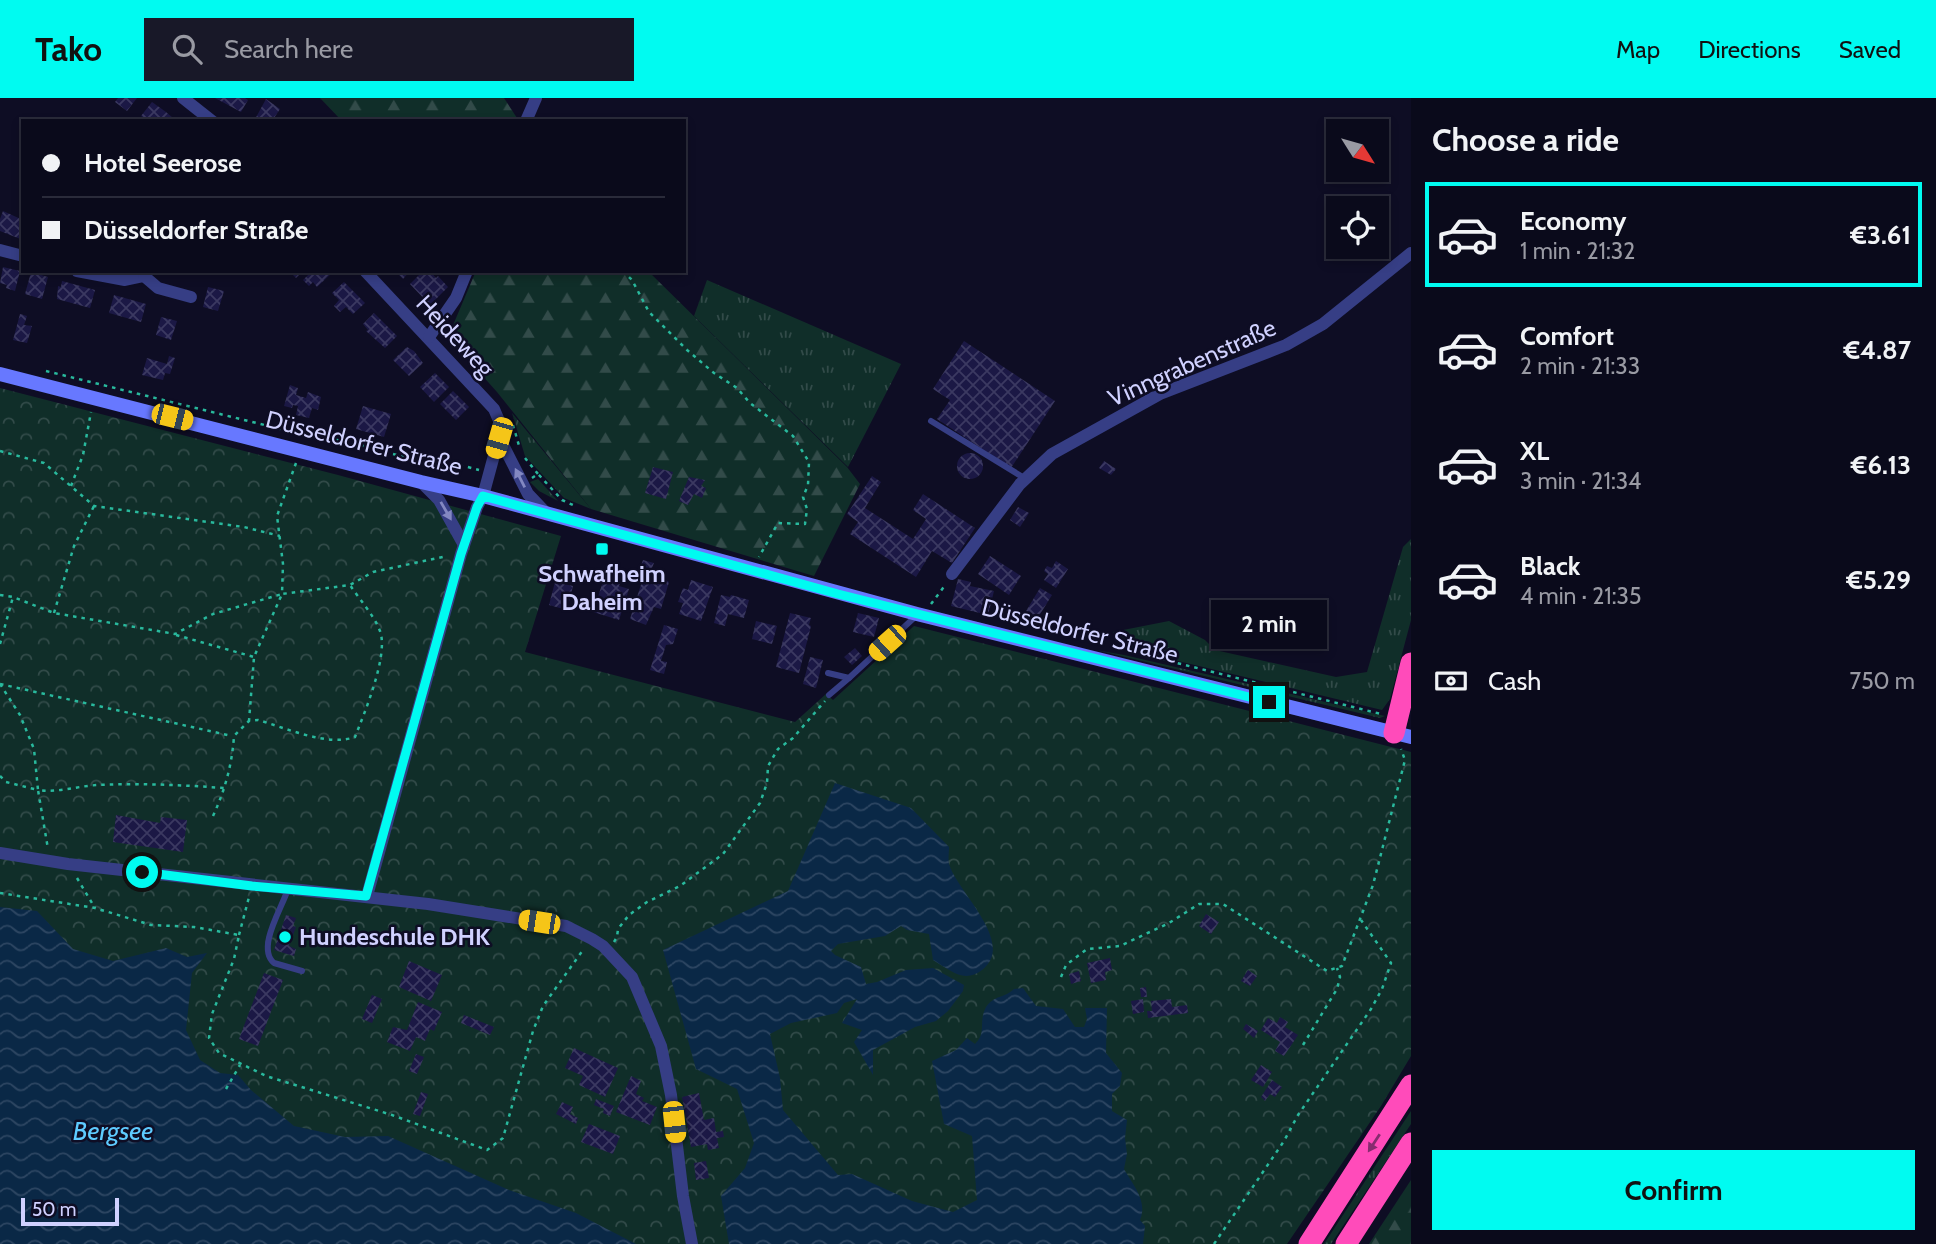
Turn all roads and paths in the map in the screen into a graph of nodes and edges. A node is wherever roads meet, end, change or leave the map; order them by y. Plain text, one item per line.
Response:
1 (183, 98) edge
2 (536, 98) edge
3 (209, 119) edge
4 (527, 119) edge
5 (0, 250) edge
6 (1411, 253) edge
7 (21, 255) edge
8 (88, 273) edge
9 (367, 273) edge
10 (466, 273) edge
11 (625, 273) edge
12 (146, 274) edge
13 (191, 297) dead end
14 (429, 337) junction
15 (42, 370) dead end
16 (0, 374) edge
17 (95, 398) junction
18 (494, 409) junction
19 (931, 421) dead end
20 (499, 438) junction
21 (301, 450) junction
22 (0, 451) edge
23 (488, 473) junction
24 (538, 474) junction
25 (1026, 479) junction
26 (522, 481) junction
27 (421, 482) junction
28 (71, 486) junction
29 (483, 496) junction
30 (94, 506) junction
31 (583, 510) dead end
32 (547, 514) junction
33 (280, 536) junction
34 (464, 545) junction
35 (447, 556) dead end
36 (756, 565) dead end
37 (952, 575) joint
38 (350, 585) junction
39 (282, 594) junction
40 (0, 595) edge
41 (13, 597) junction
42 (54, 612) junction
43 (918, 614) junction
44 (175, 634) junction
45 (0, 644) edge
46 (254, 657) junction
47 (1411, 663) edge
48 (828, 673) dead end
49 (849, 678) junction
50 (0, 684) edge
51 (829, 695) joint
52 (250, 721) junction
53 (1403, 735) edge
54 (234, 736) junction
55 (0, 776) edge
56 (225, 788) junction
57 (38, 790) junction
58 (213, 816) dead end
59 (0, 852) edge
60 (48, 860) junction
61 (68, 864) junction
62 (252, 886) junction
63 (288, 889) junction
64 (0, 893) edge
65 (366, 896) junction
66 (95, 908) junction
67 (1361, 920) junction
68 (239, 935) junction
69 (592, 939) junction
70 (607, 952) junction
71 (1337, 968) junction
72 (302, 971) dead end
73 (1061, 977) dead end
74 (1303, 1045) dead end
75 (241, 1063) junction
76 (1411, 1085) edge
77 (226, 1089) dead end
78 (1411, 1143) edge
79 (691, 1244) edge
80 (1214, 1244) edge
81 (1310, 1244) edge
82 (1346, 1244) edge

1 - 3 street
2 - 4 street
5 - 7 street
6 - 25 street, Vinngrabenstraße
8 - 12 street
9 - 14 street, Heideweg
10 - 14 street
11 - 36 path
12 - 13 street
14 - 18 street, Heideweg
15 - 23 path
16 - 17 main road, Düsseldorfer Straße
17 - 21 main road, Düsseldorfer Straße
17 - 28 path
18 - 20 street, Heideweg
18 - 24 path
19 - 25 lane
20 - 23 street, Heideweg
26 -> 20 street, Heideweg
21 - 27 main road, Düsseldorfer Straße
21 - 33 path
22 - 28 path
23 - 29 street, Heideweg
24 - 26 path
24 - 31 path
25 - 37 street, Vinngrabenstraße
26 - 32 street, Heideweg
27 - 29 main road, Düsseldorfer Straße
27 -> 34 street
28 - 30 path
29 - 32 main road, Düsseldorfer Straße
29 - 34 street, Heideweg
30 - 33 path
30 - 42 path
32 - 43 main road, Düsseldorfer Straße
33 - 39 path
34 - 65 street, Heideweg
35 - 38 path
37 - 43 path
38 - 39 path
38 - 52 path
39 - 44 path
39 - 46 path
40 - 41 path
41 - 42 path
41 - 45 path
42 - 44 path
43 - 49 lane
43 - 53 main road, Düsseldorfer Straße
44 - 46 path
46 - 52 path
47 - 53 highway
48 - 49 lane
49 - 51 lane
50 - 54 path
50 - 57 path
51 - 70 path
52 - 54 path
53 - 67 path
54 - 56 path
55 - 57 path
56 - 57 path
56 - 58 path
57 - 60 path
59 - 60 street
60 - 61 street
61 - 62 street
61 - 66 path
62 - 63 street
62 - 68 path
63 - 65 street
63 - 72 lane
64 - 66 path
65 - 69 street
66 - 68 path
67 - 71 path
67 - 80 path
68 - 75 path
69 - 70 street
69 - 75 path
70 - 79 street
71 - 73 path
71 - 74 path
75 - 77 path
76 -> 81 highway
78 - 82 highway

